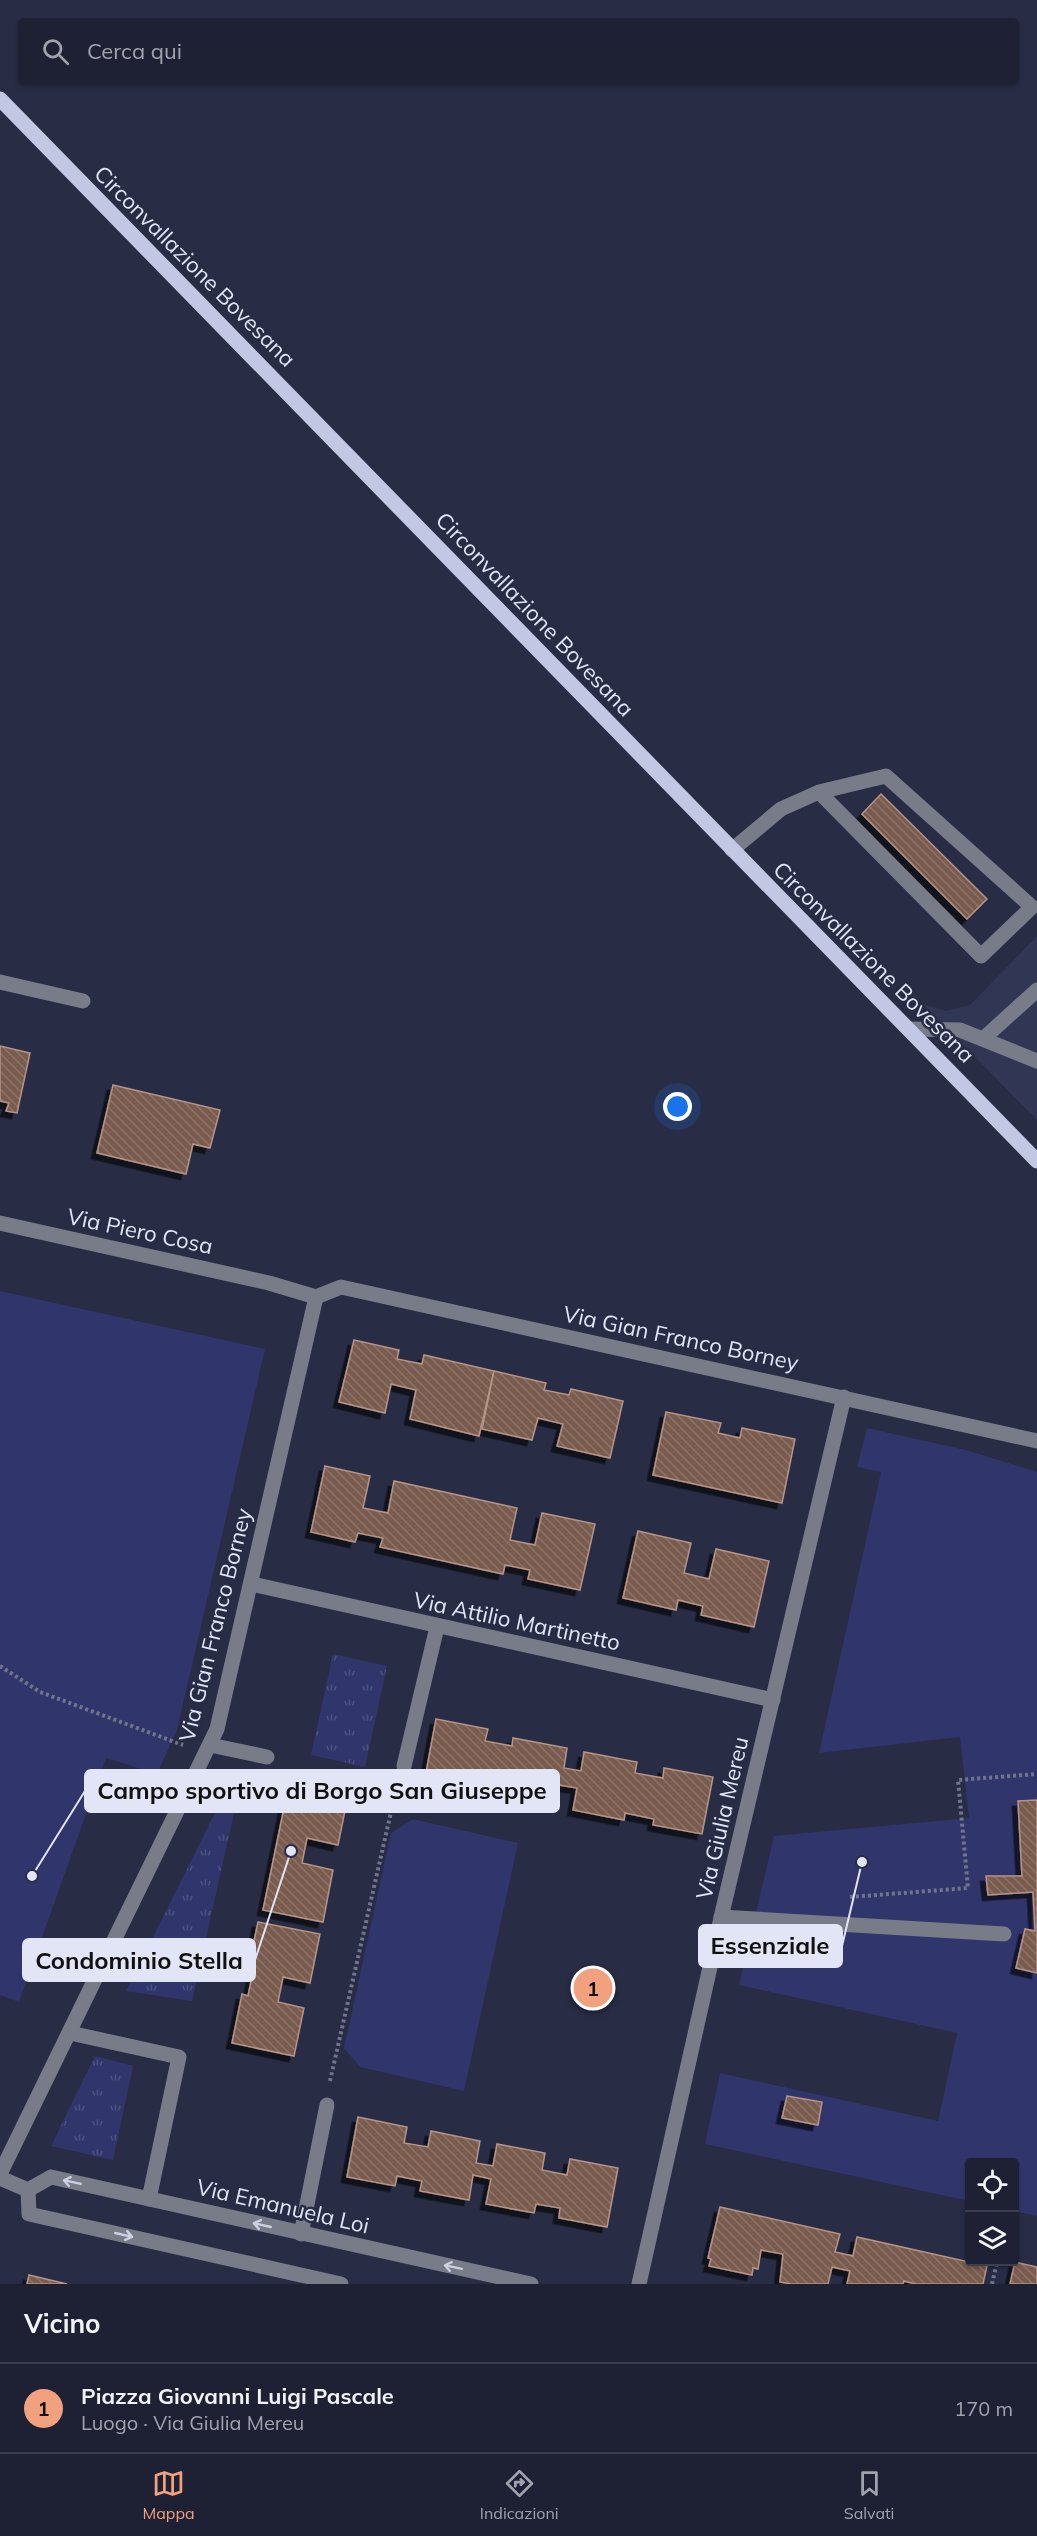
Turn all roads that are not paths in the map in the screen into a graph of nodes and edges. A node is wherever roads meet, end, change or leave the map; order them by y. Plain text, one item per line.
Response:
1 (0, 99) edge
2 (819, 792) junction
3 (732, 850) junction
4 (0, 982) edge
5 (1037, 990) edge
6 (83, 1001) dead end
7 (909, 1029) junction
8 (983, 1040) junction
9 (1037, 1061) edge
10 (1037, 1161) edge
11 (0, 1223) edge
12 (316, 1297) junction
13 (844, 1397) junction
14 (1037, 1441) edge
15 (252, 1584) junction
16 (437, 1627) junction
17 (773, 1700) junction
18 (208, 1749) junction
19 (267, 1757) dead end
20 (404, 1766) road end
21 (722, 1917) junction
22 (1004, 1934) dead end
23 (70, 2033) junction
24 (327, 2105) road end
25 (0, 2176) edge
26 (28, 2190) junction
27 (149, 2199) junction
28 (301, 2234) junction
29 (341, 2284) edge
30 (531, 2284) edge
31 (639, 2284) edge

1 - 3 main road, Circonvallazione Bovesana
2 - 2 street
2 - 3 street
3 - 7 main road, Circonvallazione Bovesana
4 - 6 street
5 - 8 street
7 - 8 street
7 - 10 main road, Circonvallazione Bovesana
8 - 9 street
11 - 12 street, Via Piero Cosa
12 - 13 street, Via Gian Franco Borney
12 - 15 street, Via Gian Franco Borney
13 - 14 street, Via Gian Franco Borney
13 - 17 street, Via Giulia Mereu
15 - 16 street, Via Attilio Martinetto
15 - 18 street, Via Gian Franco Borney
16 - 17 street, Via Attilio Martinetto
16 - 20 street
17 - 21 street, Via Giulia Mereu
18 - 19 street
18 - 23 street, Via Gian Franco Borney
21 - 22 street
21 - 31 street, Via Giulia Mereu
23 - 25 street, Via Gian Franco Borney
23 - 27 street
24 - 28 street
25 - 26 street
27 -> 26 street, Via Emanuela Loi
26 -> 29 street
28 -> 27 street, Via Emanuela Loi
30 -> 28 street, Via Emanuela Loi

